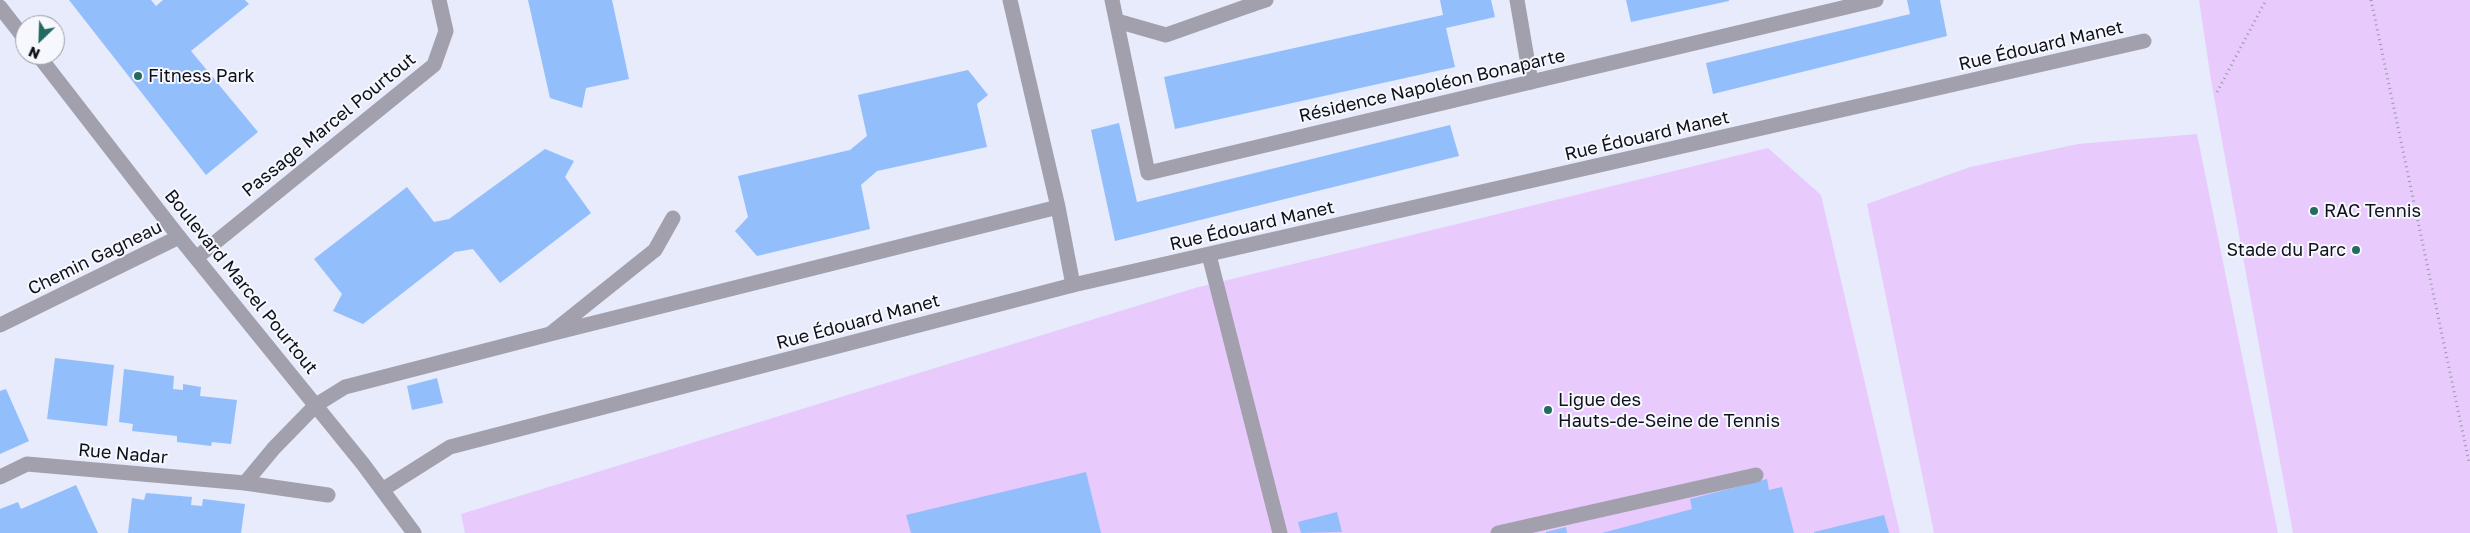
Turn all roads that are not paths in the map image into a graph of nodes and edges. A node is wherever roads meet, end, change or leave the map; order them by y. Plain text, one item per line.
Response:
1 (439, 0) edge
2 (1010, 0) edge
3 (1112, 0) edge
4 (1266, 0) edge
5 (1517, 0) edge
6 (1876, 0) edge
7 (1250, 3) edge
8 (0, 7) edge
9 (1117, 21) junction
10 (15, 26) edge
11 (2144, 41) dead end
12 (46, 65) edge
13 (1531, 82) junction
14 (1058, 207) junction
15 (673, 218) dead end
16 (179, 237) junction
17 (1209, 255) junction
18 (196, 258) junction
19 (1073, 285) junction
20 (0, 325) edge
21 (550, 334) junction
22 (316, 405) junction
23 (1756, 475) dead end
24 (0, 477) edge
25 (245, 483) junction
26 (382, 490) junction
27 (328, 495) dead end
28 (414, 533) edge
29 (1280, 533) edge
30 (1498, 533) edge

1 - 18 street, Passage Marcel Pourtout
2 - 14 street
3 - 9 street, Résidence Napoléon Bonaparte
4 - 7 street
5 - 13 street
6 - 13 street, Résidence Napoléon Bonaparte
7 - 9 street
8 - 10 street
9 - 13 street, Résidence Napoléon Bonaparte
11 - 17 street, Rue Édouard Manet
12 - 16 street, Boulevard Marcel Pourtout
14 - 19 street
14 - 21 street
15 - 21 street
16 - 18 street, Boulevard Marcel Pourtout
16 - 20 street, Chemin Gagneau
17 - 19 street, Rue Édouard Manet
17 - 29 street
18 - 22 street, Boulevard Marcel Pourtout
19 - 26 street, Rue Édouard Manet
21 - 22 street
22 - 25 street
22 - 26 street, Boulevard Marcel Pourtout
23 - 30 street
24 - 25 street, Rue Nadar
25 - 27 street, Rue Nadar
26 - 28 street, Boulevard Marcel Pourtout

